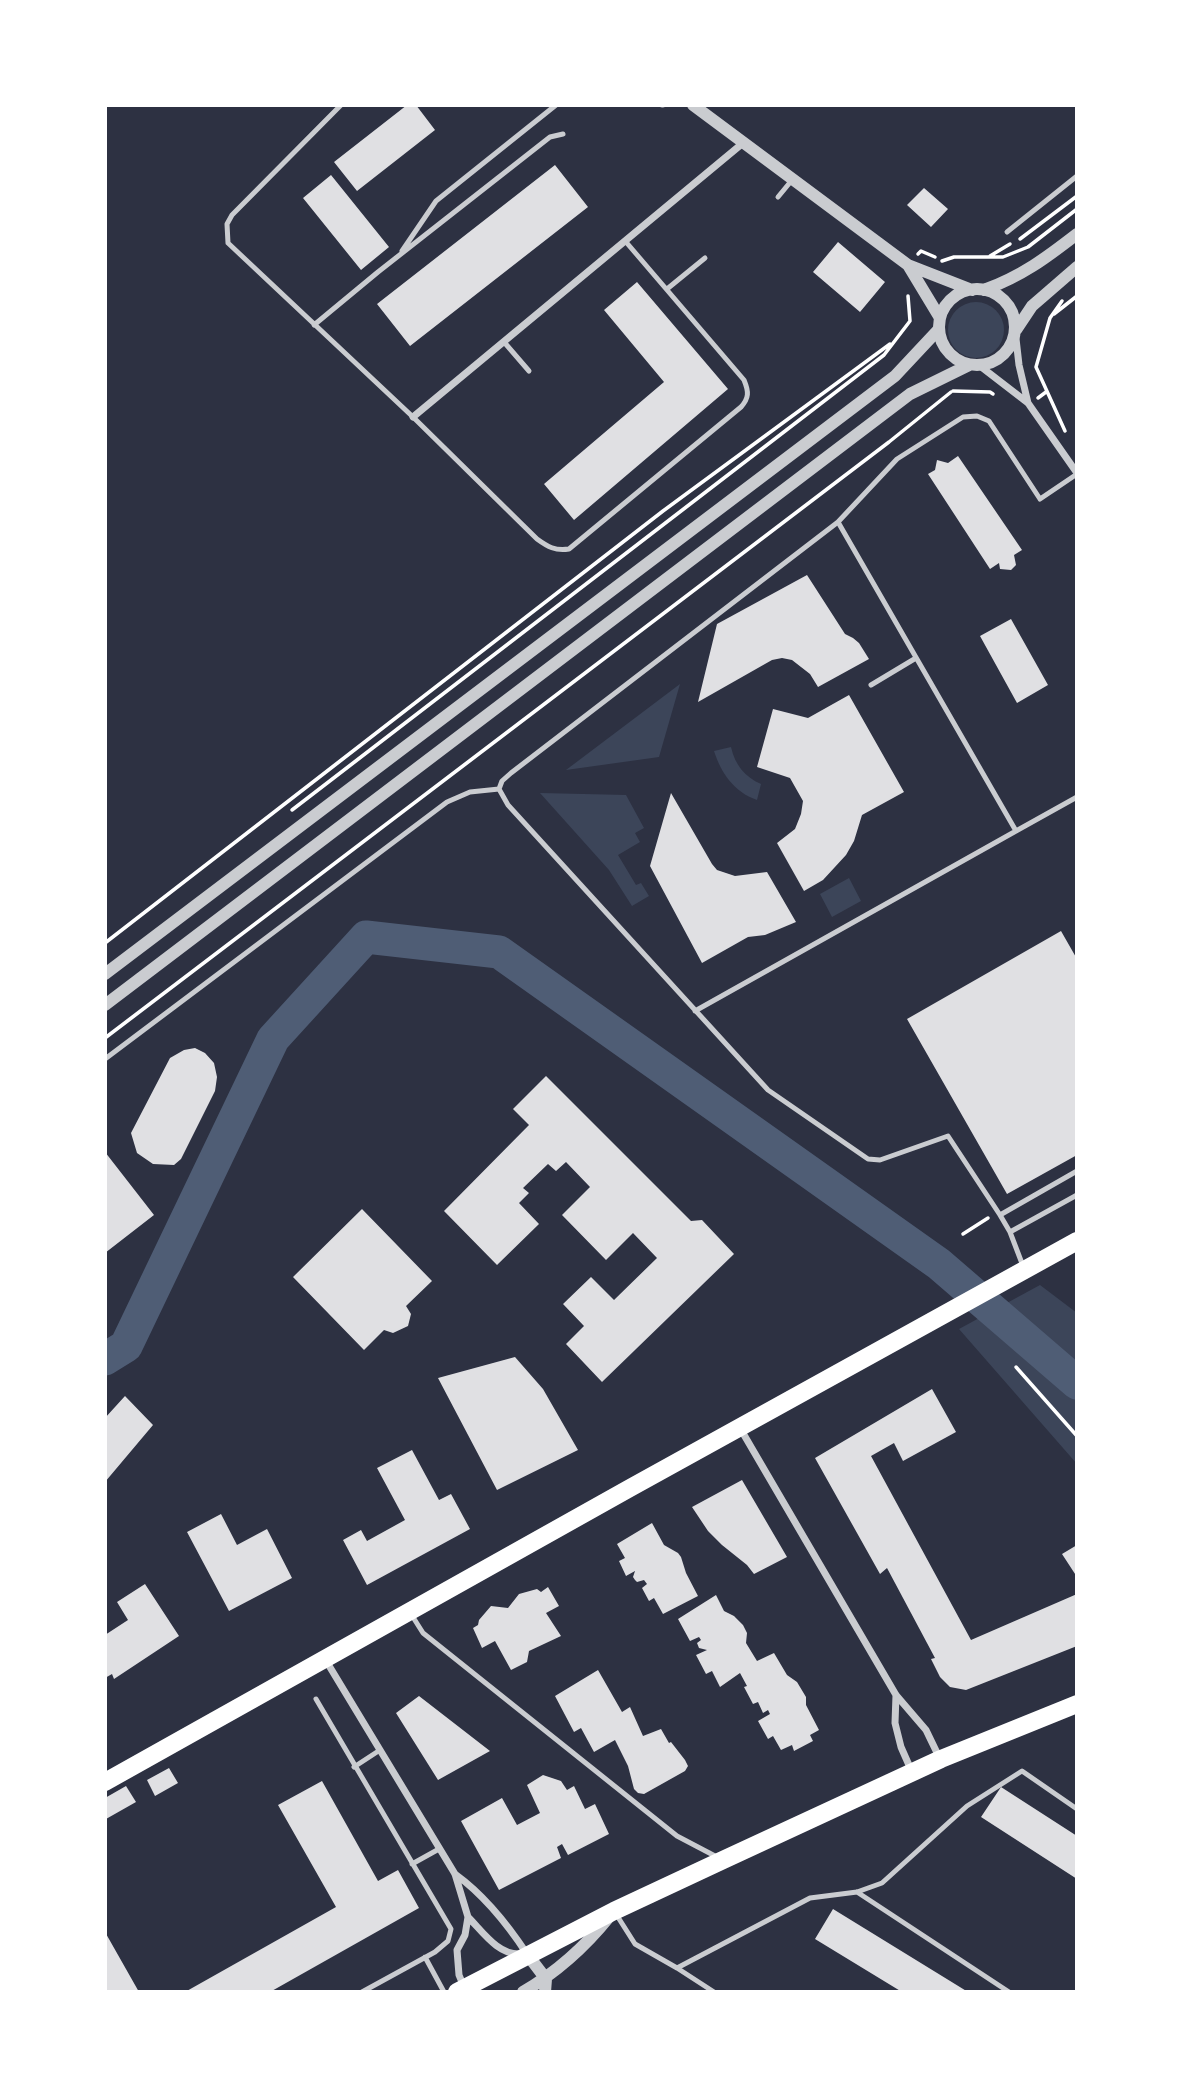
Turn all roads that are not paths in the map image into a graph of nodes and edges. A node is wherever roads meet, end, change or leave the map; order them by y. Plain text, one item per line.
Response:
1 (341, 105) edge
2 (556, 105) edge
3 (694, 105) edge
4 (563, 134) dead end
5 (743, 143) junction
6 (1077, 176) edge
7 (792, 180) junction
8 (778, 197) dead end
9 (1007, 232) dead end
10 (1077, 234) edge
11 (626, 242) junction
12 (398, 256) junction
13 (705, 258) dead end
14 (908, 265) junction
15 (1077, 267) edge
16 (667, 289) junction
17 (978, 290) junction
18 (940, 324) junction
19 (314, 325) junction
20 (1016, 330) junction
21 (504, 342) junction
22 (975, 365) junction
23 (529, 371) dead end
24 (1028, 404) junction
25 (413, 417) junction
26 (1077, 474) edge
27 (838, 522) junction
28 (916, 658) junction
29 (871, 684) dead end
30 (499, 789) junction
31 (1077, 797) edge
32 (1016, 831) junction
33 (105, 974) edge
34 (105, 1004) edge
35 (695, 1011) junction
36 (105, 1059) edge
37 (1077, 1171) edge
38 (1077, 1195) edge
39 (999, 1213) junction
40 (1010, 1232) junction
41 (1077, 1241) edge
42 (1025, 1269) junction
43 (739, 1428) junction
44 (410, 1611) junction
45 (325, 1659) junction
46 (896, 1695) junction
47 (316, 1699) dead end
48 (1077, 1704) edge
49 (380, 1751) junction
50 (941, 1759) junction
51 (355, 1767) junction
52 (912, 1772) junction
53 (105, 1782) edge
54 (1077, 1809) edge
55 (439, 1849) junction
56 (723, 1860) junction
57 (412, 1864) junction
58 (454, 1874) junction
59 (857, 1892) junction
60 (614, 1911) junction
61 (468, 1917) junction
62 (527, 1954) junction
63 (425, 1957) junction
64 (677, 1968) junction
65 (545, 1985) edge
66 (365, 1991) edge
67 (465, 1991) edge
68 (444, 1992) edge
69 (523, 1992) edge
70 (714, 1992) edge
71 (1009, 1992) edge

1 - 19 lane
2 - 12 lane
3 - 5 street
4 - 12 lane
5 - 7 street
5 - 11 street
6 - 9 lane
7 - 8 lane
7 - 14 street
10 - 17 street
11 - 16 lane
11 - 21 street
12 - 19 lane
13 - 16 lane
14 - 17 street
14 - 18 street
15 - 20 street
16 - 25 lane
17 - 18 street
17 - 20 street
18 - 22 street
18 - 33 street
19 - 25 lane
20 - 22 street
20 - 24 street
21 - 23 lane
21 - 25 street
22 - 24 street
22 - 34 street
24 - 26 street
26 - 27 lane
27 - 28 lane
27 - 30 lane
28 - 29 lane
28 - 32 lane
30 - 35 lane
30 - 36 lane
31 - 32 lane
32 - 35 lane
35 - 39 lane
37 - 39 lane
38 - 40 lane
39 - 40 lane
40 - 42 lane
41 - 42 main road
42 - 43 main road
43 - 44 main road
43 - 46 street
44 - 45 main road
44 - 56 lane
45 - 49 street
45 - 53 main road
46 - 50 street
46 - 52 street
47 - 51 lane
48 - 50 main road
49 - 51 lane
49 - 55 street
50 - 52 main road
51 - 57 lane
52 - 56 main road
54 - 59 lane
55 - 57 lane
55 - 58 street
56 - 60 main road
57 - 63 lane
58 - 61 street
58 - 62 street
59 - 64 lane
59 - 71 lane
60 - 62 main road
60 - 64 lane
60 - 65 street
61 - 62 street
61 - 67 street
62 - 65 street
62 - 67 main road
63 - 66 lane
63 - 68 lane
64 - 70 lane
65 - 69 street

